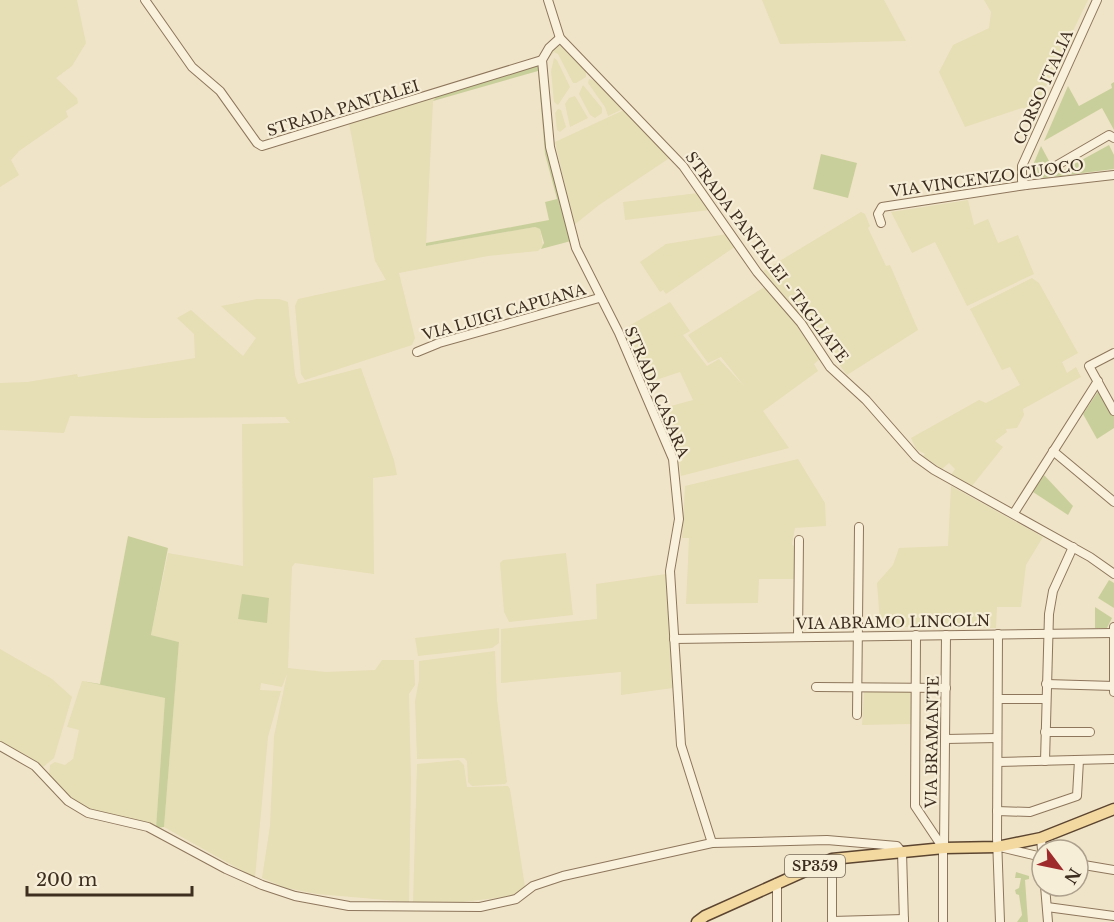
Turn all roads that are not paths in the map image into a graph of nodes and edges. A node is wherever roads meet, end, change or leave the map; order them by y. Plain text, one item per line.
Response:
1 (145, 0) edge
2 (548, 0) edge
3 (1097, 0) edge
4 (560, 38) junction
5 (542, 60) junction
6 (1114, 138) edge
7 (1054, 167) dead end
8 (1114, 175) edge
9 (1026, 184) junction
10 (881, 223) dead end
11 (599, 298) junction
12 (417, 352) dead end
13 (1114, 353) edge
14 (1098, 381) junction
15 (1114, 411) edge
16 (1053, 451) junction
17 (1114, 502) edge
18 (1014, 513) junction
19 (859, 527) dead end
20 (799, 540) dead end
21 (1073, 547) junction
22 (1114, 574) edge
23 (1113, 630) edge
24 (998, 634) junction
25 (1047, 634) junction
26 (916, 635) junction
27 (946, 635) junction
28 (858, 636) junction
29 (798, 637) junction
30 (674, 639) junction
31 (1047, 684) junction
32 (1114, 686) edge
33 (816, 687) dead end
34 (858, 688) junction
35 (915, 688) junction
36 (946, 688) junction
37 (1114, 692) edge
38 (998, 699) junction
39 (1046, 699) junction
40 (857, 715) dead end
41 (1046, 732) junction
42 (1090, 732) dead end
43 (997, 738) junction
44 (946, 739) junction
45 (0, 746) edge
46 (1114, 759) edge
47 (1079, 760) junction
48 (1045, 761) junction
49 (998, 762) junction
50 (1114, 809) edge
51 (997, 811) junction
52 (1041, 838) edge
53 (1030, 840) edge
54 (712, 843) junction
55 (997, 847) junction
56 (943, 848) junction
57 (902, 852) junction
58 (1030, 854) edge
59 (832, 859) junction
60 (1090, 866) edge
61 (1114, 870) edge
62 (777, 883) junction
63 (1046, 898) edge
64 (1047, 907) junction
65 (1114, 916) edge
66 (904, 920) edge
67 (832, 921) edge
68 (697, 922) edge
69 (777, 922) edge
70 (944, 922) edge
71 (1000, 922) edge
72 (1048, 922) edge

1 - 5 street, STRADA PANTALEI
2 - 4 street
3 - 9 street, CORSO ITALIA
4 - 5 street
4 - 18 street, STRADA PANTALEI - TAGLIATE
5 - 11 street, STRADA CASARA
6 - 7 street
8 - 9 street, VIA VINCENZO CUOCO
9 - 10 street, VIA VINCENZO CUOCO
11 - 12 street, VIA LUIGI CAPUANA
11 - 30 street, STRADA CASARA
13 - 14 street
14 - 15 street
14 - 16 street
16 - 17 street
16 - 18 street
18 - 21 street, STRADA PANTALEI - TAGLIATE
19 - 28 street
20 - 29 street
21 - 22 street, STRADA PANTALEI - TAGLIATE
21 - 25 street
23 - 25 street, VIA ABRAMO LINCOLN
23 - 32 street
24 - 25 street, VIA ABRAMO LINCOLN
24 - 27 street, VIA ABRAMO LINCOLN
24 - 38 street
25 - 31 street
26 - 27 street, VIA ABRAMO LINCOLN
26 - 28 street, VIA ABRAMO LINCOLN
26 - 35 street
27 - 36 street, VIA BRAMANTE
28 - 29 street, VIA ABRAMO LINCOLN
28 - 34 street
29 - 30 street, VIA ABRAMO LINCOLN
30 - 54 street, STRADA CASARA
31 - 32 street
31 - 39 street
32 - 37 street
33 - 34 street
34 - 35 street
34 - 40 street
35 - 36 street
35 - 56 street
36 - 44 street, VIA BRAMANTE
38 - 39 street
38 - 43 street
39 - 41 street
41 - 42 street
41 - 48 street
43 - 44 street
43 - 49 street
44 - 56 street, VIA BRAMANTE
45 - 54 street
46 - 47 street
47 - 48 street
47 - 51 street
48 - 49 street
49 - 51 street
50 - 52 main road, SP359
51 - 55 street
53 - 55 main road, SP359
54 - 57 street
55 - 56 main road, SP359
55 - 58 street
55 - 71 street
56 - 57 main road, SP359
56 - 70 street, VIA BRAMANTE
57 - 59 main road, SP359
57 - 66 street
59 - 62 main road, SP359
59 - 67 street
60 - 61 street
62 - 68 main road, SP359
62 - 69 street
63 - 64 street
64 - 65 street
64 - 72 street
66 - 67 street

